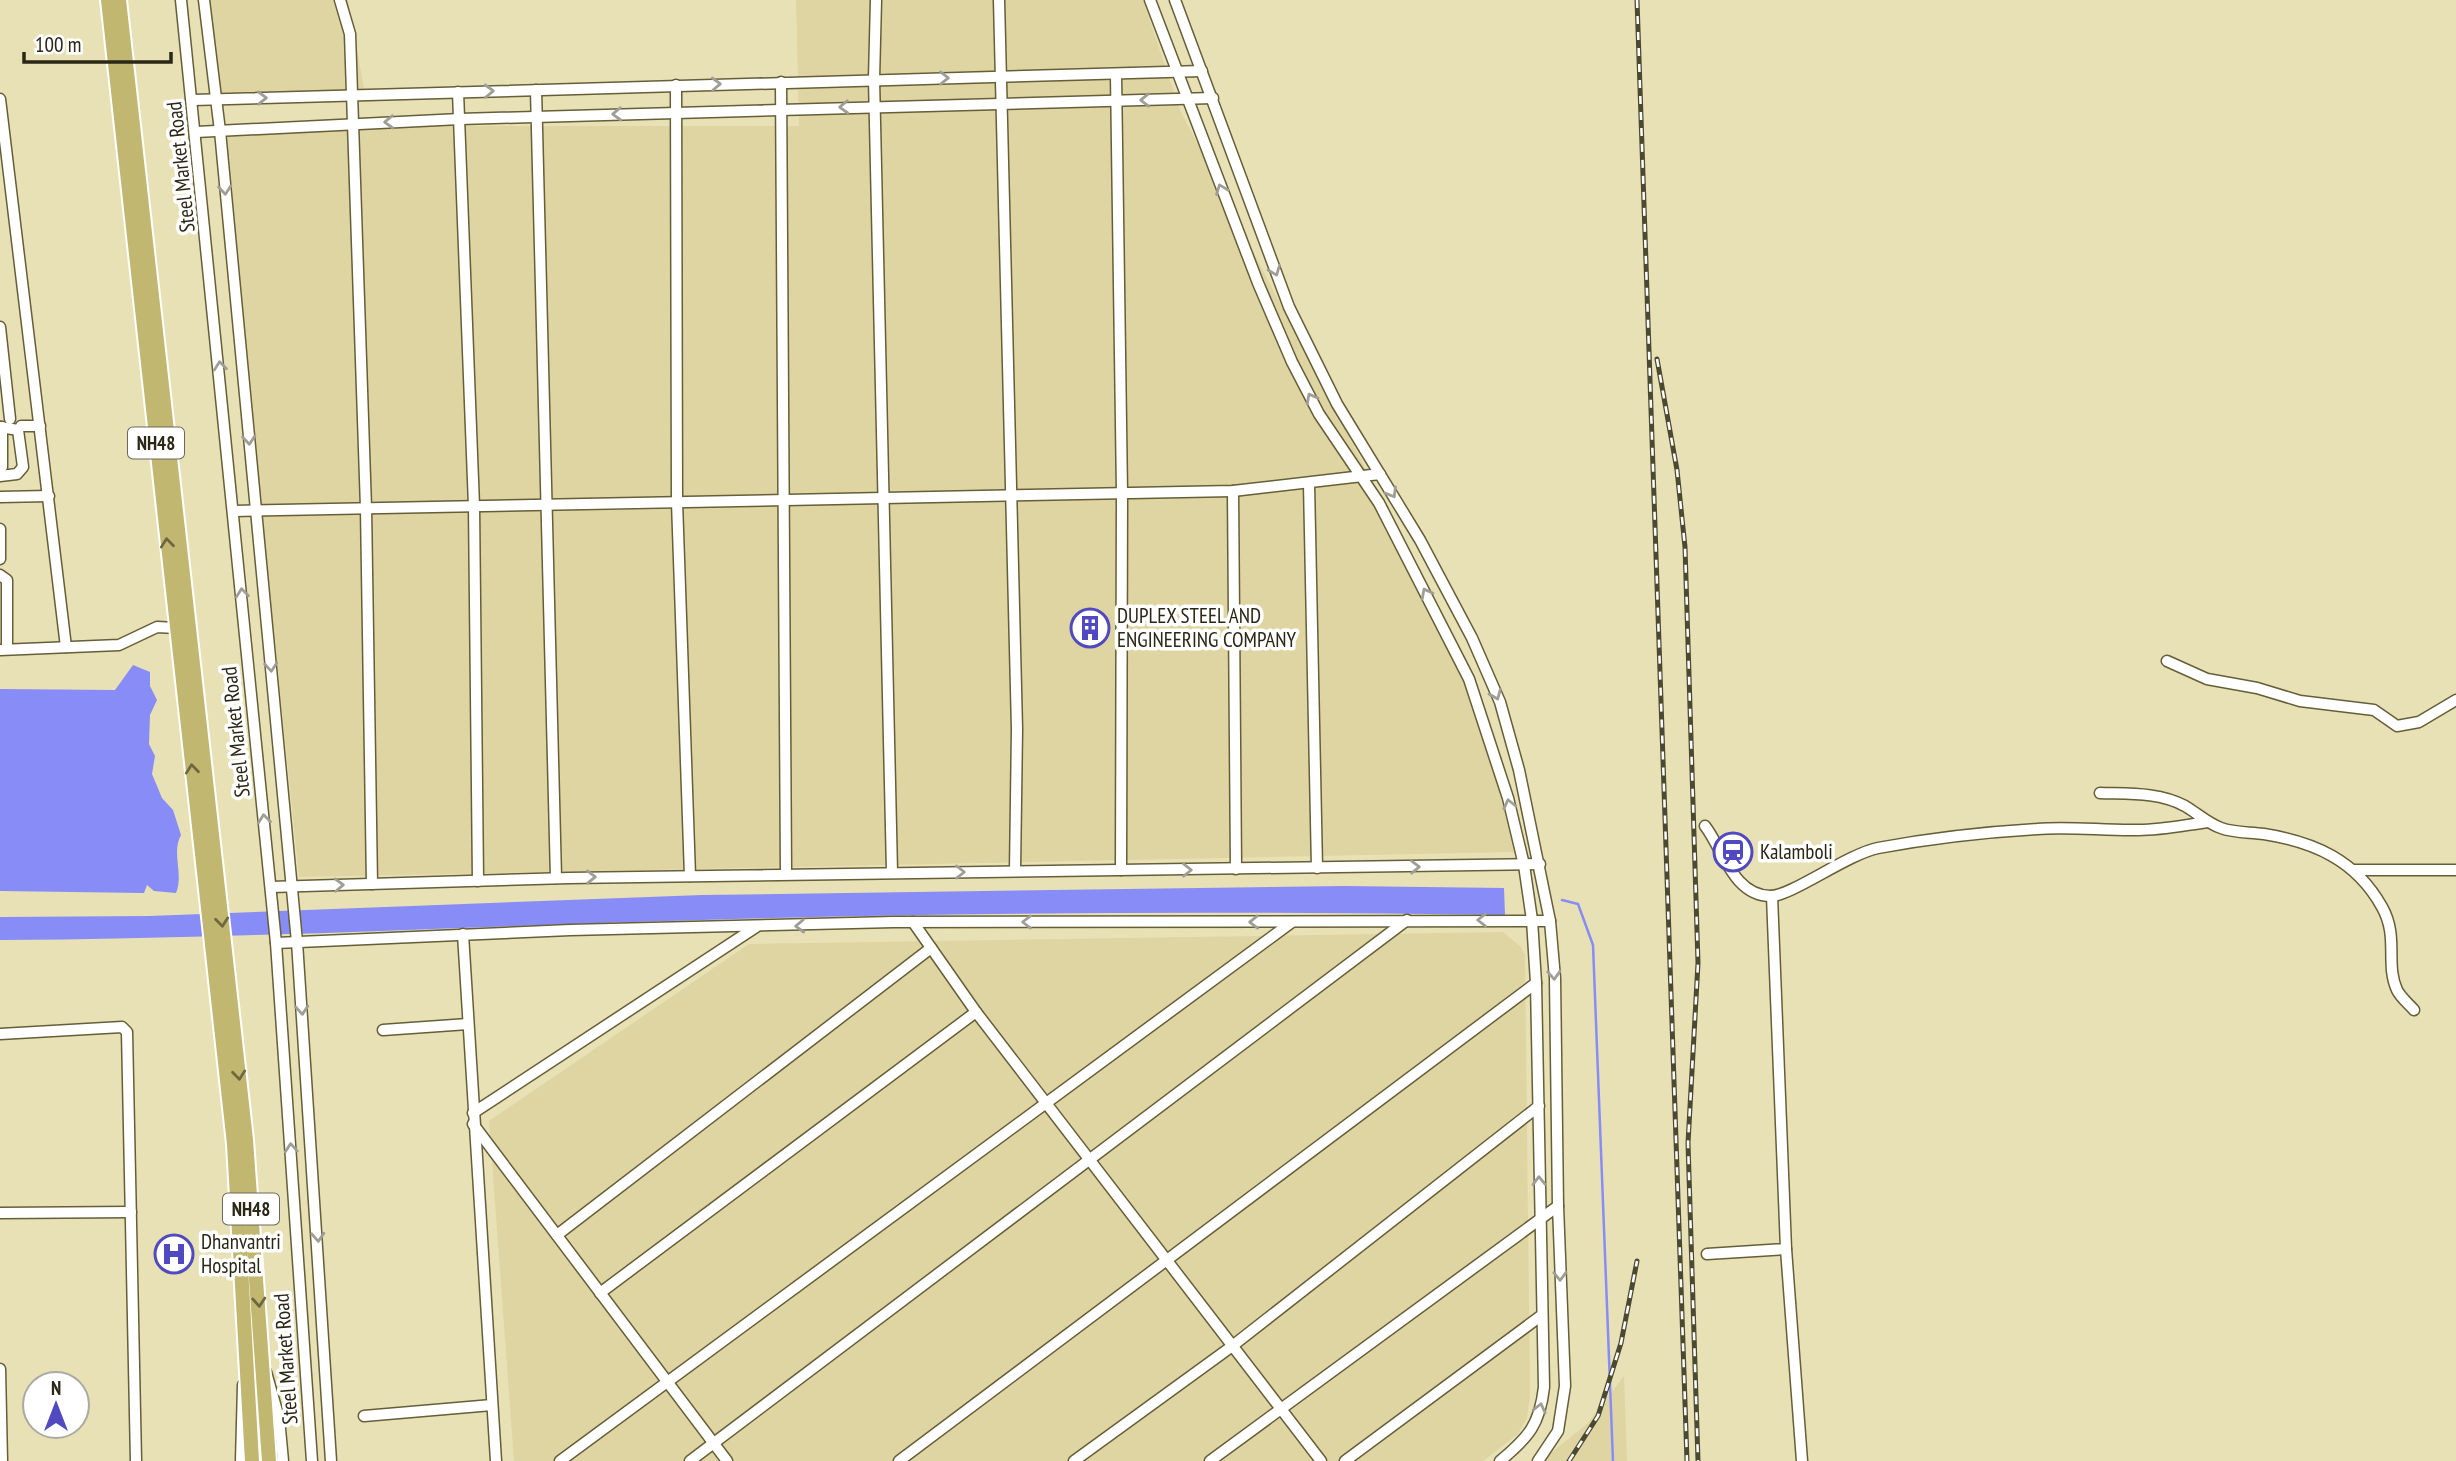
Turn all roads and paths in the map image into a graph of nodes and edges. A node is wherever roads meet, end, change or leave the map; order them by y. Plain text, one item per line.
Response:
1 (108, 0) edge
2 (119, 0) edge
3 (181, 0) edge
4 (204, 0) edge
5 (340, 0) edge
6 (876, 0) edge
7 (999, 0) edge
8 (1150, 0) edge
9 (1175, 0) edge
10 (1202, 71) junction
11 (1176, 74) junction
12 (1116, 75) junction
13 (1000, 77) junction
14 (874, 79) junction
15 (781, 82) junction
16 (676, 85) junction
17 (536, 90) junction
18 (458, 92) junction
19 (351, 96) junction
20 (1213, 98) junction
21 (0, 99) edge
22 (216, 99) junction
23 (1187, 99) junction
24 (193, 100) junction
25 (1117, 101) junction
26 (1000, 103) junction
27 (875, 106) junction
28 (782, 109) junction
29 (675, 113) junction
30 (537, 117) junction
31 (460, 119) junction
32 (353, 123) junction
33 (220, 131) junction
34 (197, 132) junction
35 (12, 194) junction
36 (0, 195) edge
37 (0, 327) edge
38 (10, 419) dead end
39 (21, 426) dead end
40 (40, 426) junction
41 (1, 427) edge
42 (1, 471) edge
43 (1380, 474) junction
44 (1358, 476) junction
45 (1309, 484) junction
46 (1233, 491) junction
47 (1122, 494) junction
48 (49, 496) junction
49 (1010, 496) junction
50 (0, 497) edge
51 (883, 498) junction
52 (782, 500) junction
53 (677, 502) junction
54 (546, 505) junction
55 (474, 506) junction
56 (366, 509) junction
57 (234, 511) junction
58 (256, 511) junction
59 (0, 529) edge
60 (0, 559) edge
61 (0, 575) edge
62 (176, 628) junction
63 (66, 647) junction
64 (4, 650) edge
65 (2167, 660) dead end
66 (2456, 700) edge
67 (2100, 793) dead end
68 (2208, 822) junction
69 (1705, 826) dead end
70 (1540, 867) junction
71 (1317, 868) junction
72 (1524, 868) junction
73 (1236, 869) junction
74 (1121, 870) junction
75 (2354, 870) junction
76 (2456, 870) edge
77 (1015, 871) junction
78 (892, 872) junction
79 (786, 874) junction
80 (690, 876) junction
81 (556, 878) junction
82 (478, 881) junction
83 (372, 884) junction
84 (211, 885) junction
85 (271, 887) junction
86 (292, 887) junction
87 (1772, 896) junction
88 (1407, 920) junction
89 (1532, 920) junction
90 (1293, 921) junction
91 (1550, 921) junction
92 (913, 922) junction
93 (757, 927) junction
94 (463, 934) junction
95 (297, 942) junction
96 (276, 943) junction
97 (931, 948) junction
98 (220, 959) junction
99 (1536, 983) junction
100 (2414, 1010) dead end
101 (976, 1012) junction
102 (468, 1024) junction
103 (383, 1030) dead end
104 (0, 1034) edge
105 (1045, 1102) junction
106 (1539, 1107) junction
107 (473, 1118) junction
108 (1091, 1161) junction
109 (1558, 1206) junction
110 (131, 1212) junction
111 (0, 1213) edge
112 (1539, 1218) junction
113 (557, 1235) junction
114 (1786, 1249) junction
115 (1707, 1254) dead end
116 (1166, 1259) junction
117 (600, 1293) junction
118 (1542, 1315) junction
119 (1231, 1347) junction
120 (247, 1362) junction
121 (263, 1365) junction
122 (0, 1369) edge
123 (666, 1380) junction
124 (492, 1405) junction
125 (1280, 1408) junction
126 (364, 1416) dead end
127 (329, 1421) junction
128 (310, 1423) junction
129 (714, 1443) junction
130 (2, 1461) edge
131 (136, 1461) edge
132 (241, 1461) edge
133 (252, 1461) edge
134 (269, 1461) edge
135 (283, 1461) edge
136 (312, 1461) edge
137 (331, 1461) edge
138 (496, 1461) edge
139 (560, 1461) edge
140 (690, 1461) edge
141 (727, 1461) edge
142 (899, 1461) edge
143 (1074, 1461) edge
144 (1210, 1461) edge
145 (1321, 1461) edge
146 (1345, 1461) edge
147 (1500, 1461) edge
148 (1538, 1461) edge
149 (1802, 1461) edge

62 -> 1 highway, NH48
2 - 84 highway, NH48
3 - 24 street, Steel Market Road
4 - 22 street, Steel Market Road
5 - 19 street
6 - 14 street
7 - 13 street
8 - 11 street
9 - 10 street
10 - 11 street
10 - 20 street
11 - 12 street
11 - 23 street
12 - 13 street
12 - 25 street
14 -> 13 street
13 - 26 street
14 - 15 street
14 - 27 street
16 -> 15 street
15 - 28 street
16 - 17 street
16 - 29 street
18 -> 17 street
17 - 30 street
18 - 19 street
18 - 31 street
22 -> 19 street
19 - 32 street
20 - 23 street
20 -> 43 street
21 - 35 street
22 - 24 street
22 - 33 street, Steel Market Road
23 -> 25 street
44 -> 23 street
24 - 34 street, Steel Market Road
25 - 26 street
25 - 47 street
26 - 27 street
26 - 49 street
27 -> 28 street
27 - 51 street
28 - 29 street
28 - 52 street
29 -> 30 street
29 - 53 street
30 - 31 street
30 - 54 street
31 -> 32 street
31 - 55 street
32 - 33 street
32 - 56 street
33 - 34 street
33 -> 58 street, Steel Market Road
57 -> 34 street, Steel Market Road
35 - 36 street
35 - 40 street
37 - 38 street
39 - 40 street
40 - 48 street
41 - 42 street
41 - 42 street
43 - 44 street
43 -> 70 street
44 - 45 street
72 -> 44 street
45 - 46 street
45 - 71 street
46 - 47 street
46 - 73 street
47 - 49 street
47 - 74 street
48 - 50 street
48 - 63 street
49 - 51 street
49 - 77 street
51 - 52 street
51 - 78 street
52 - 53 street
52 - 79 street
53 - 54 street
53 - 80 street
54 - 55 street
54 - 81 street
55 - 56 street
55 - 82 street
56 - 58 street
56 - 83 street
57 - 58 street
85 -> 57 street, Steel Market Road
58 -> 86 street, Steel Market Road
59 - 60 street
61 - 64 street
62 - 63 street
84 -> 62 highway, NH48
63 - 64 street
65 - 66 street
67 - 68 street
68 - 75 street
68 - 87 street
69 - 87 street
70 - 72 street
70 - 91 street
71 -> 72 street
71 - 73 street
72 - 89 street
74 -> 73 street
74 - 77 street
75 - 76 street
75 - 100 street
78 -> 77 street
78 - 79 street
79 - 80 street
81 -> 80 street
81 - 82 street
82 - 83 street
86 -> 83 street
84 - 98 highway, NH48
85 - 86 street
85 - 96 street, Steel Market Road
86 - 95 street, Steel Market Road
87 - 114 street
89 -> 88 street
88 - 90 street
88 - 108 street
89 - 91 street
89 - 99 street
90 -> 92 street
90 - 105 street
91 -> 109 street
92 -> 93 street
92 - 97 street
93 - 94 street
93 - 107 street
94 - 95 street
94 - 102 street
95 - 96 street
95 -> 127 street, Steel Market Road
128 -> 96 street, Steel Market Road
97 - 101 street
97 - 113 street
98 - 120 highway, NH48
98 -> 121 highway, NH48
99 - 106 street
99 - 116 street
101 - 105 street
101 - 117 street
102 - 103 street
102 - 107 street
104 - 110 street
105 - 108 street
105 - 123 street
112 -> 106 street
106 - 119 street
107 - 113 street
107 - 124 street
108 - 116 street
108 - 129 street
109 - 112 street
109 -> 148 street
110 - 111 street
110 - 131 street
112 - 118 street
112 - 125 street
113 - 117 street
114 - 115 street
114 - 149 street
116 - 119 street
116 - 142 street
117 - 123 street
118 - 146 street
147 -> 118 street
119 - 125 street
119 - 143 street
120 - 132 street
120 - 133 highway, NH48
121 - 134 highway, NH48
121 - 135 street
122 - 130 street
123 - 129 street
123 - 139 street
124 - 126 street
124 - 138 street
125 - 144 street
125 - 145 street
127 - 128 street
127 - 137 street, Steel Market Road
128 - 136 street, Steel Market Road
129 - 140 street
129 - 141 street

